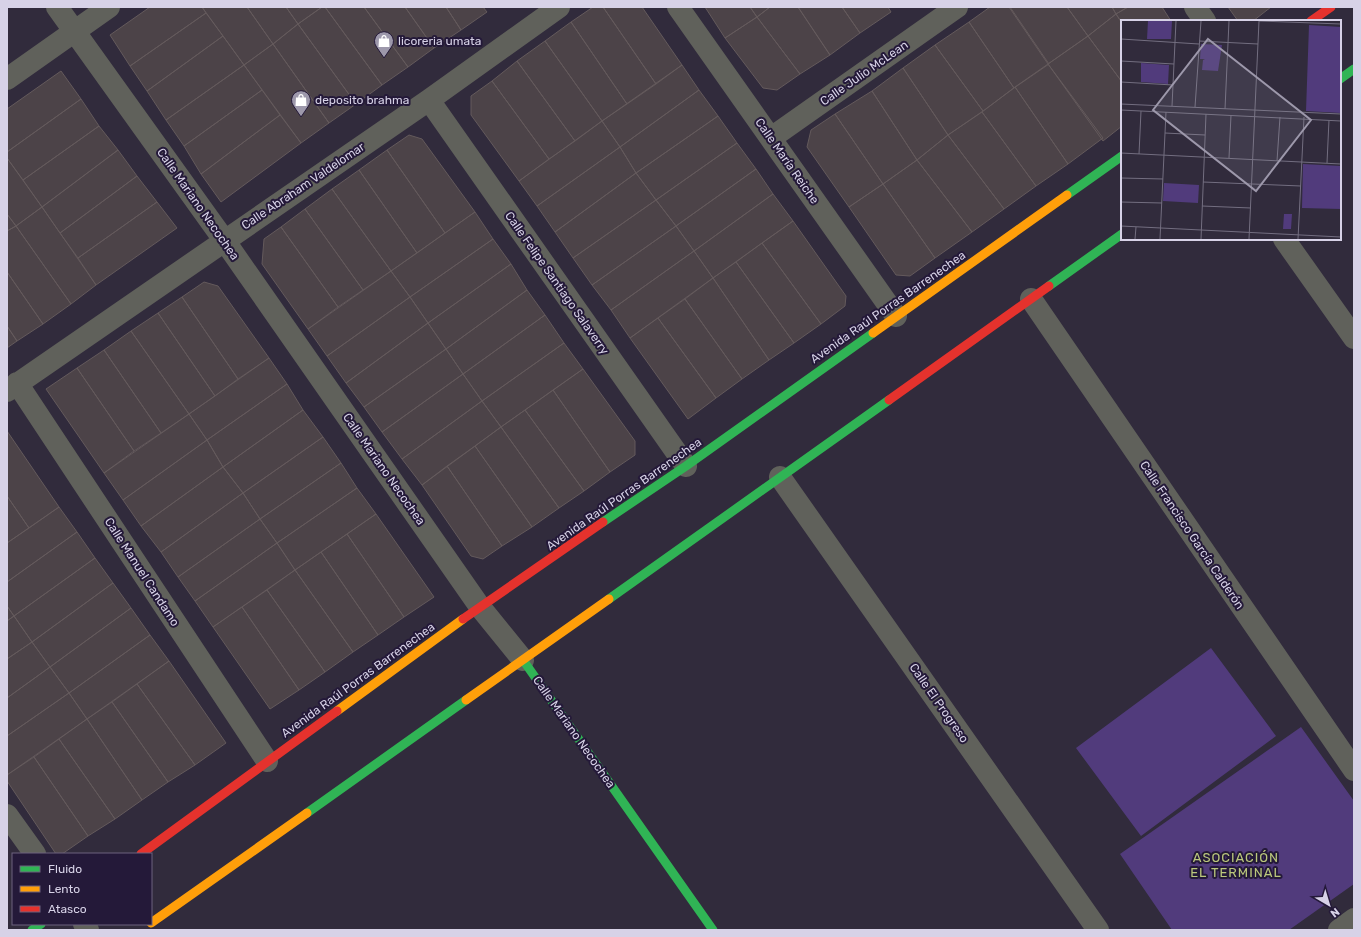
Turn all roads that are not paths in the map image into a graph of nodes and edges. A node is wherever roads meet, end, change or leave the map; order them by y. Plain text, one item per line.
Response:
1 (57, 7) edge
2 (109, 7) edge
3 (559, 7) edge
4 (678, 7) edge
5 (957, 7) edge
6 (1195, 7) edge
7 (1330, 7) edge
8 (1204, 20) edge
9 (1312, 20) edge
10 (74, 31) junction
11 (1354, 69) edge
12 (1341, 78) edge
13 (7, 79) edge
14 (429, 100) junction
15 (771, 138) junction
16 (1121, 157) edge
17 (1121, 235) edge
18 (224, 240) junction
19 (1285, 240) edge
20 (1031, 299) junction
21 (896, 316) junction
22 (1354, 338) edge
23 (12, 387) edge
24 (686, 466) junction
25 (780, 477) junction
26 (480, 607) junction
27 (523, 660) junction
28 (267, 761) junction
29 (1354, 770) edge
30 (7, 814) edge
31 (34, 853) edge
32 (142, 853) edge
33 (1354, 919) edge
34 (152, 922) edge
35 (713, 930) edge
36 (1098, 930) edge
37 (1339, 930) edge

1 - 10 street, Calle Mariano Necochea
2 - 10 street
3 - 14 street, Calle Abraham Valdelomar
4 - 15 street, Calle María Reiche
5 - 15 street, Calle Julio McLean
6 - 8 street
7 - 9 street
10 - 13 street
10 - 18 street, Calle Mariano Necochea
11 - 12 street
14 - 18 street, Calle Abraham Valdelomar
14 - 24 street, Calle Felipe Santiago Salaverry
15 - 21 street, Calle María Reiche
16 - 21 street, Avenida Raúl Porras Barrenechea
17 - 20 street
18 - 23 street, Calle Abraham Valdelomar
18 - 26 street, Calle Mariano Necochea
19 - 22 street
20 - 25 street
20 - 29 street, Calle Francisco García Calderón
21 - 24 street, Avenida Raúl Porras Barrenechea
23 - 28 street, Calle Manuel Candamo
24 - 26 street, Avenida Raúl Porras Barrenechea
25 - 27 street
25 - 36 street, Calle El Progreso
26 - 27 street, Calle Mariano Necochea
26 - 28 street, Avenida Raúl Porras Barrenechea
27 - 34 street
27 - 35 street, Calle Mariano Necochea
28 - 32 street, Avenida Raúl Porras Barrenechea
30 - 31 street
33 - 37 street

